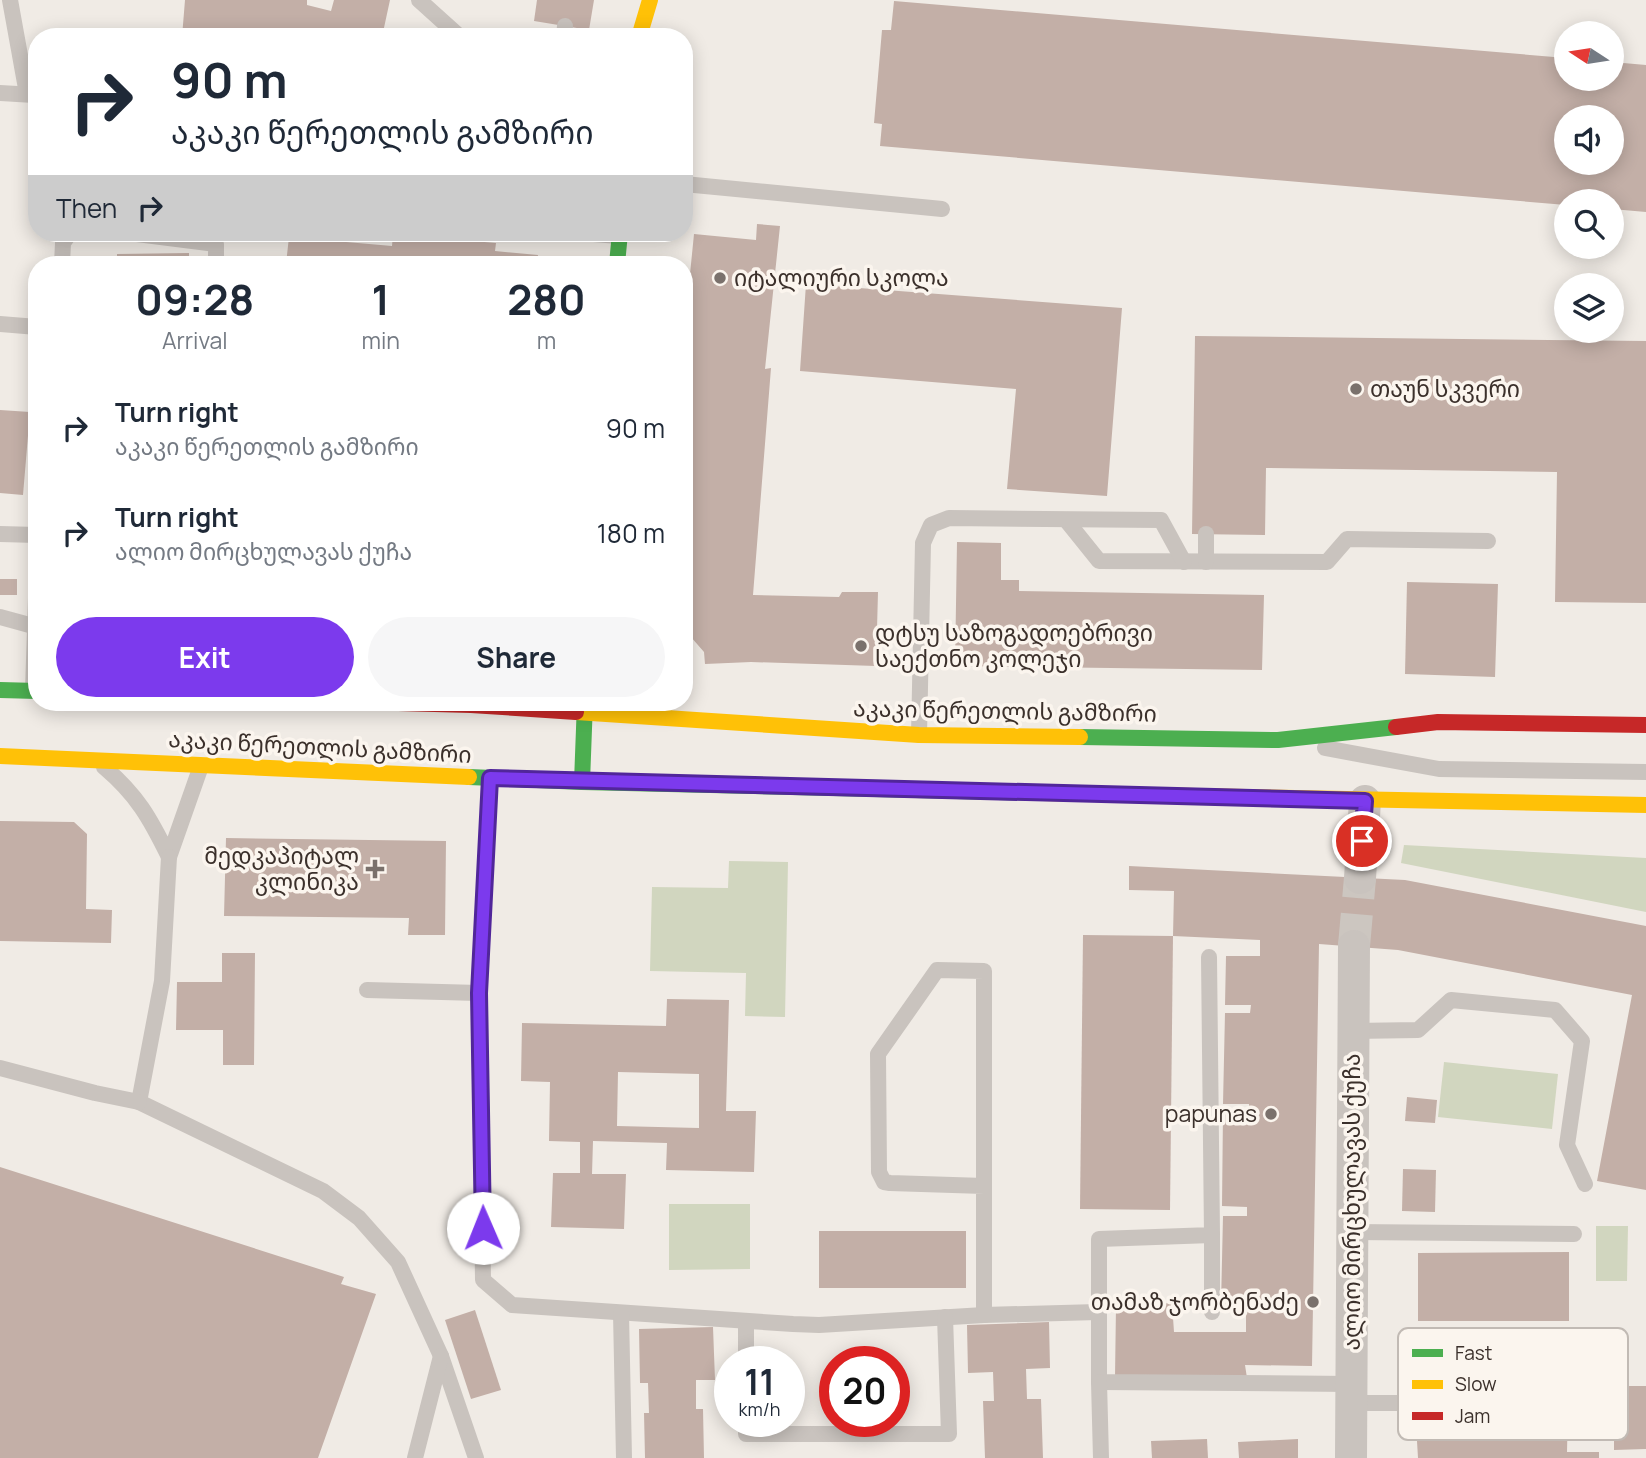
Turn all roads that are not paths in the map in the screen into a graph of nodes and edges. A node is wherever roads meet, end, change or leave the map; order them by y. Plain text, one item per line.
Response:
1 (10, 0) edge
2 (419, 0) edge
3 (650, 0) edge
4 (450, 28) edge
5 (635, 28) edge
6 (28, 77) edge
7 (0, 93) edge
8 (28, 94) edge
9 (693, 185) edge
10 (942, 209) dead end
11 (200, 242) edge
12 (216, 256) edge
13 (0, 324) edge
14 (28, 326) edge
15 (1066, 520) junction
16 (0, 534) edge
17 (1206, 534) dead end
18 (28, 535) edge
19 (1488, 541) dead end
20 (1184, 562) junction
21 (1206, 562) junction
22 (0, 617) edge
23 (28, 625) edge
24 (0, 690) edge
25 (28, 691) edge
26 (585, 711) edge
27 (633, 711) edge
28 (1646, 725) edge
29 (919, 735) junction
30 (1278, 740) junction
31 (0, 756) edge
32 (94, 759) junction
33 (201, 764) junction
34 (1646, 772) edge
35 (490, 778) junction
36 (582, 782) junction
37 (1365, 801) junction
38 (1646, 805) edge
39 (169, 857) junction
40 (1360, 877) tunnel mouth
41 (1354, 946) tunnel mouth
42 (1209, 957) dead end
43 (367, 990) dead end
44 (479, 993) junction
45 (1353, 1031) junction
46 (0, 1068) edge
47 (139, 1102) junction
48 (1585, 1184) dead end
49 (984, 1186) junction
50 (1352, 1232) junction
51 (1574, 1234) dead end
52 (1212, 1235) junction
53 (1212, 1311) dead end
54 (1098, 1312) junction
55 (621, 1313) junction
56 (984, 1315) junction
57 (945, 1317) junction
58 (746, 1321) junction
59 (746, 1346) edge
60 (441, 1356) junction
61 (1099, 1382) junction
62 (1351, 1394) junction
63 (1398, 1398) edge
64 (805, 1434) edge
65 (415, 1458) edge
66 (476, 1458) edge
67 (624, 1458) edge
68 (1101, 1458) edge
69 (1351, 1458) edge

1 - 6 lane
2 - 4 lane
3 - 5 main road
7 - 8 lane
9 - 10 lane
11 - 12 lane
13 - 14 lane
15 - 20 lane
15 - 20 lane
15 - 29 lane
16 - 18 lane
17 - 21 lane
19 - 21 lane
20 - 21 lane
22 - 23 lane
24 - 25 main road
26 - 36 main road
27 - 29 main road, აკაკი წერეთლის გამზირი
28 - 30 main road, აკაკი წერეთლის გამზირი
29 - 30 main road, აკაკი წერეთლის გამზირი
30 - 34 lane
31 - 32 main road, აკაკი წერეთლის გამზირი
32 - 33 main road, აკაკი წერეთლის გამზირი
32 - 39 lane
33 - 35 main road, აკაკი წერეთლის გამზირი
33 - 39 lane
35 - 36 main road, აკაკი წერეთლის გამზირი
35 - 44 lane
36 - 37 main road, აკაკი წერეთლის გამზირი
37 - 38 main road, აკაკი წერეთლის გამზირი
37 - 40 street
39 - 47 lane
41 - 45 street, ალიო მირცხულავას ქუჩა
42 - 52 lane
43 - 44 lane
44 - 55 lane
45 - 48 lane
45 - 50 street, ალიო მირცხულავას ქუჩა
46 - 47 lane
47 - 60 lane
49 - 49 lane
49 - 56 lane
50 - 51 lane
50 - 62 street, ალიო მირცხულავას ქუჩა
52 - 53 lane
52 - 54 lane
54 - 56 lane
54 - 61 lane
55 - 58 lane
55 - 67 lane
56 - 57 lane
57 - 58 lane
57 - 64 lane
58 - 59 lane
60 - 65 lane
60 - 66 lane
61 - 62 lane
61 - 68 lane
62 - 63 lane
62 - 69 street, ალიო მირცხულავას ქუჩა

